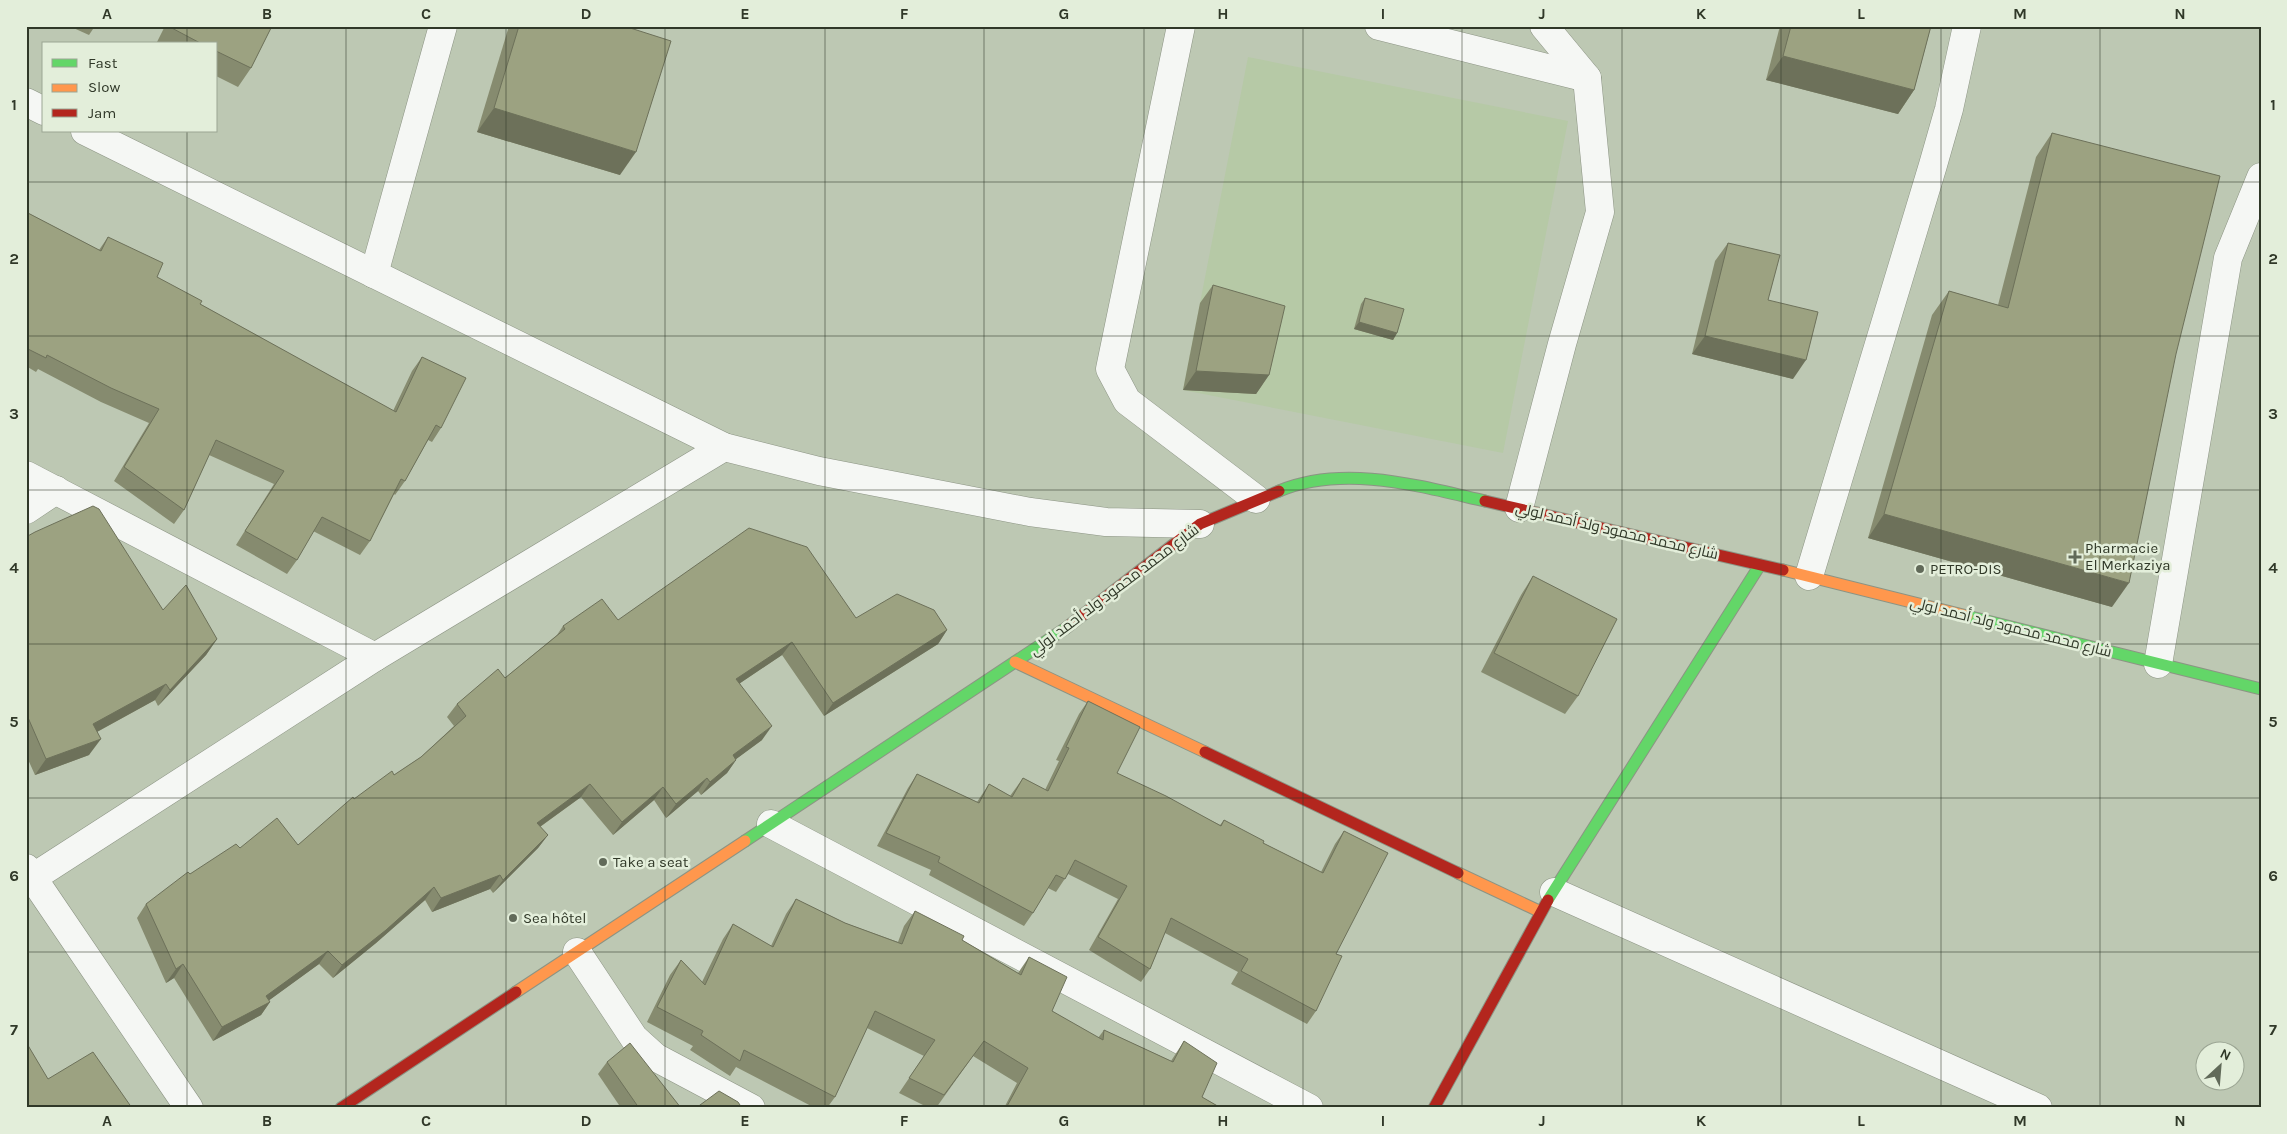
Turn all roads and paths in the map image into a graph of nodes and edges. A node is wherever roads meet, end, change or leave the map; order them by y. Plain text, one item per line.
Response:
1 (443, 26) edge
2 (1181, 26) edge
3 (1379, 26) edge
4 (1544, 26) edge
5 (1967, 26) edge
6 (1587, 78) junction
7 (26, 102) edge
8 (42, 110) edge
9 (87, 132) edge
10 (2261, 178) edge
11 (374, 274) junction
12 (724, 448) junction
13 (26, 475) edge
14 (56, 490) junction
15 (1256, 500) junction
16 (1519, 508) junction
17 (26, 510) edge
18 (1200, 524) junction
19 (1760, 565) junction
20 (1809, 576) junction
21 (375, 657) junction
22 (1015, 662) junction
23 (2158, 664) junction
24 (2261, 689) edge
25 (771, 824) junction
26 (28, 876) edge
27 (1548, 902) junction
28 (577, 952) junction
29 (189, 1108) edge
30 (341, 1108) edge
31 (751, 1108) edge
32 (1309, 1108) edge
33 (1434, 1108) edge
34 (2038, 1108) edge

1 - 11 street
2 - 15 street
3 - 6 street
4 - 6 street
5 - 20 street
6 - 16 street
7 - 8 street
9 - 11 street
10 - 23 street
11 - 12 street
12 - 18 street
12 - 21 street
13 - 14 street
14 - 17 street
14 - 21 street
15 - 16 street, شارع محمد محمود ولد أحمد لولي
15 - 18 street, شارع محمد محمود ولد أحمد لولي
16 - 19 street, شارع محمد محمود ولد أحمد لولي
18 - 22 street, شارع محمد محمود ولد أحمد لولي
19 - 20 street, شارع محمد محمود ولد أحمد لولي
19 - 27 street
20 - 23 street, شارع محمد محمود ولد أحمد لولي
21 - 26 street
22 - 25 street, شارع محمد محمود ولد أحمد لولي
22 - 27 street
23 - 24 street, شارع محمد محمود ولد أحمد لولي
25 - 28 street, شارع محمد محمود ولد أحمد لولي
25 - 32 street
26 - 29 street
27 - 33 street
27 - 34 street
28 - 30 street, شارع محمد محمود ولد أحمد لولي
28 - 31 street

